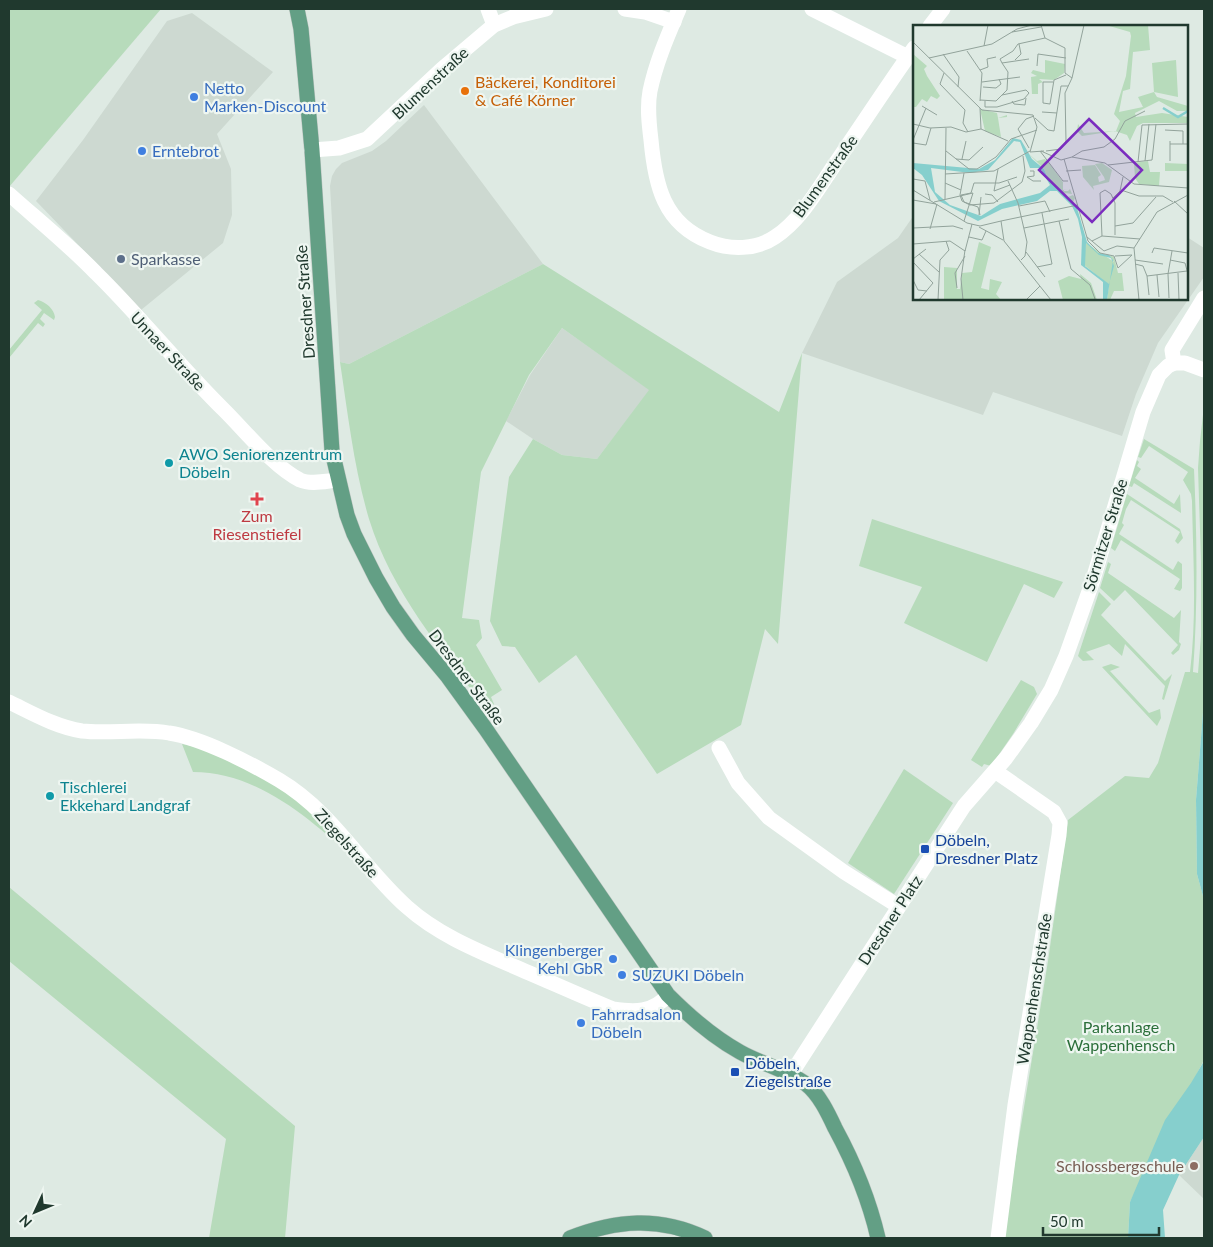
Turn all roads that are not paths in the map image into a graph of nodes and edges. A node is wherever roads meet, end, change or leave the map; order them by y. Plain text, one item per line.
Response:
1 (297, 9) edge
2 (488, 9) edge
3 (546, 9) edge
4 (624, 9) edge
5 (812, 9) edge
6 (943, 9) edge
7 (676, 15) edge
8 (931, 25) edge
9 (494, 26) junction
10 (911, 53) edge
11 (312, 150) junction
12 (9, 194) edge
13 (1204, 298) edge
14 (1174, 363) junction
15 (1203, 369) edge
16 (338, 480) junction
17 (9, 702) edge
18 (719, 748) dead end
19 (994, 771) junction
20 (898, 906) junction
21 (668, 996) junction
22 (791, 1074) junction
23 (570, 1238) edge
24 (705, 1238) edge
25 (878, 1238) edge
26 (998, 1238) edge

1 - 11 main road, Dresdner Straße
2 - 9 street
3 - 9 street, Blumenstraße
4 - 7 street, Blumenstraße
5 - 10 street
6 - 8 street
7 - 10 street, Blumenstraße
9 - 11 street, Blumenstraße
11 - 16 main road, Dresdner Straße
12 - 16 street, Unnaer Straße
13 - 14 street
14 - 15 street
14 - 19 street, Sörmitzer Straße
16 - 21 main road, Dresdner Straße
17 - 21 street, Ziegelstraße
18 - 20 street
19 - 20 street, Dresdner Platz
19 - 26 street, Wappenhenschstraße
20 - 22 street, Dresdner Platz
21 - 22 main road, Dresdner Straße
22 - 25 main road, Dresdner Straße
23 - 24 main road

